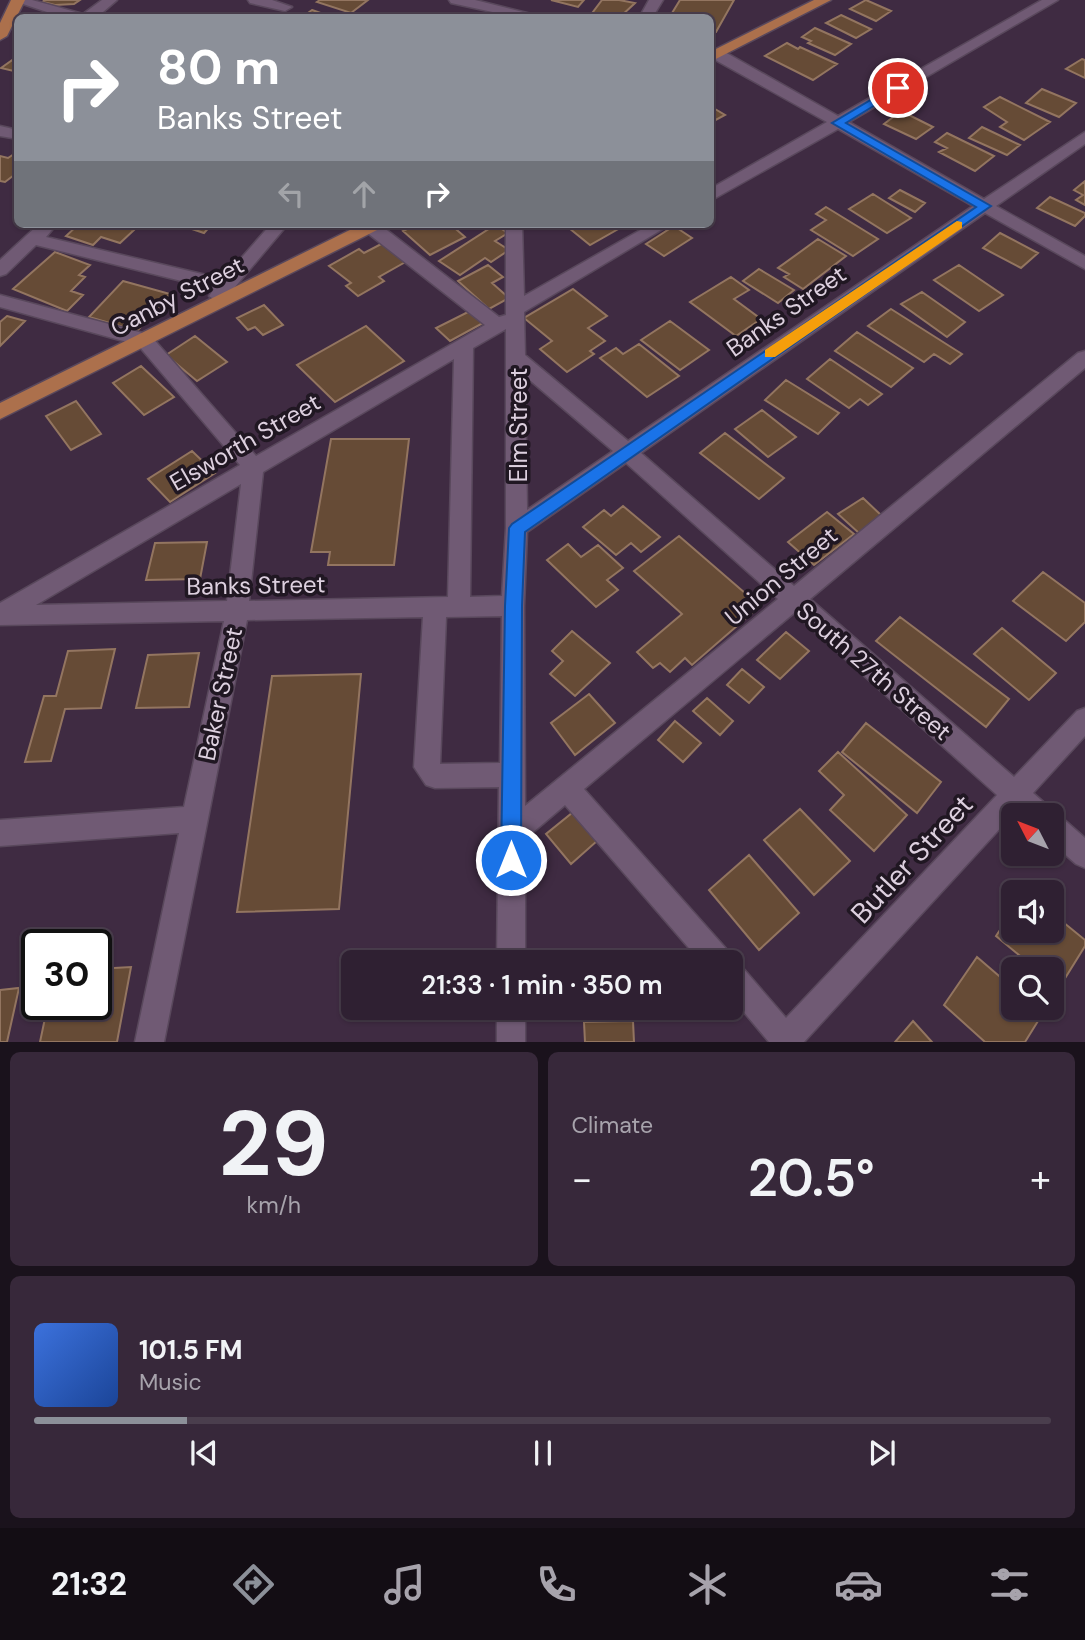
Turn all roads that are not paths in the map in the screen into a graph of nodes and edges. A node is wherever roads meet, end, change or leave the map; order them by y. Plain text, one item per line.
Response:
1 (18, 0) edge
2 (110, 0) edge
3 (254, 0) edge
4 (456, 0) edge
5 (526, 0) edge
6 (824, 0) edge
7 (1051, 0) edge
8 (474, 2) edge
9 (288, 3) edge
10 (516, 12) junction
11 (67, 14) edge
12 (92, 14) edge
13 (524, 14) edge
14 (0, 36) edge
15 (714, 55) edge
16 (714, 56) edge
17 (838, 123) junction
18 (1085, 137) edge
19 (714, 194) edge
20 (985, 206) junction
21 (45, 228) edge
22 (277, 228) edge
23 (364, 228) edge
24 (375, 228) edge
25 (514, 228) edge
26 (657, 228) edge
27 (33, 239) junction
28 (1085, 263) edge
29 (0, 270) edge
30 (226, 286) junction
31 (0, 301) edge
32 (207, 309) junction
33 (511, 318) junction
34 (144, 340) junction
35 (464, 346) junction
36 (1085, 358) edge
37 (518, 360) junction
38 (0, 412) edge
39 (627, 452) junction
40 (253, 467) junction
41 (517, 528) junction
42 (793, 600) junction
43 (513, 606) junction
44 (435, 608) junction
45 (459, 608) junction
46 (237, 612) junction
47 (0, 615) edge
48 (1085, 719) edge
49 (512, 775) junction
50 (567, 788) junction
51 (1015, 794) junction
52 (1025, 803) edge
53 (194, 819) junction
54 (0, 833) edge
55 (511, 834) junction
56 (1064, 837) edge
57 (1085, 855) edge
58 (511, 950) edge
59 (709, 950) edge
60 (743, 990) edge
61 (511, 1020) edge
62 (149, 1041) edge
63 (511, 1041) edge
64 (786, 1041) edge

1 - 11 street
1 - 14 main road
2 - 12 street
3 - 9 street
4 - 8 street
5 - 10 street
6 - 15 main road
7 - 17 street
8 - 10 street
10 - 13 street
16 - 17 street
17 - 19 street
17 - 20 street
18 - 20 street, Banks Street
20 - 28 street
20 - 39 street, Banks Street
21 - 27 street
22 - 30 street
23 - 32 main road, Canby Street
24 - 33 street
25 - 33 street, Elm Street
26 - 33 street, Elsworth Street
27 - 29 street
27 - 30 street
30 - 32 street
31 - 34 street
32 - 34 main road, Canby Street
33 - 35 street, Elsworth Street
33 - 37 street, Elm Street
34 - 38 main road, Canby Street
34 - 40 street
35 - 40 street, Elsworth Street
35 - 45 street
36 - 42 street, Union Street
37 - 39 street, South 27th Street
37 - 41 street, Elm Street
39 - 41 street, Banks Street
39 - 42 street, South 27th Street
40 - 46 street, Baker Street
40 - 47 street, Elsworth Street
41 - 43 street, Elm Street
42 - 50 street, Union Street
42 - 51 street, South 27th Street
43 - 45 street, Banks Street
43 - 49 street, Elm Street
44 - 45 street, Banks Street
44 - 46 street, Banks Street
44 - 49 street
46 - 47 street, Banks Street
46 - 53 street, Baker Street
48 - 51 street, Butler Street
49 - 55 street, Elm Street
50 - 55 street, Union Street
50 - 59 street
51 - 52 street, South 27th Street
51 - 64 street, Butler Street
53 - 54 street
53 - 62 street, Baker Street
55 - 58 street, Elm Street
56 - 57 street
60 - 64 street
61 - 63 street

